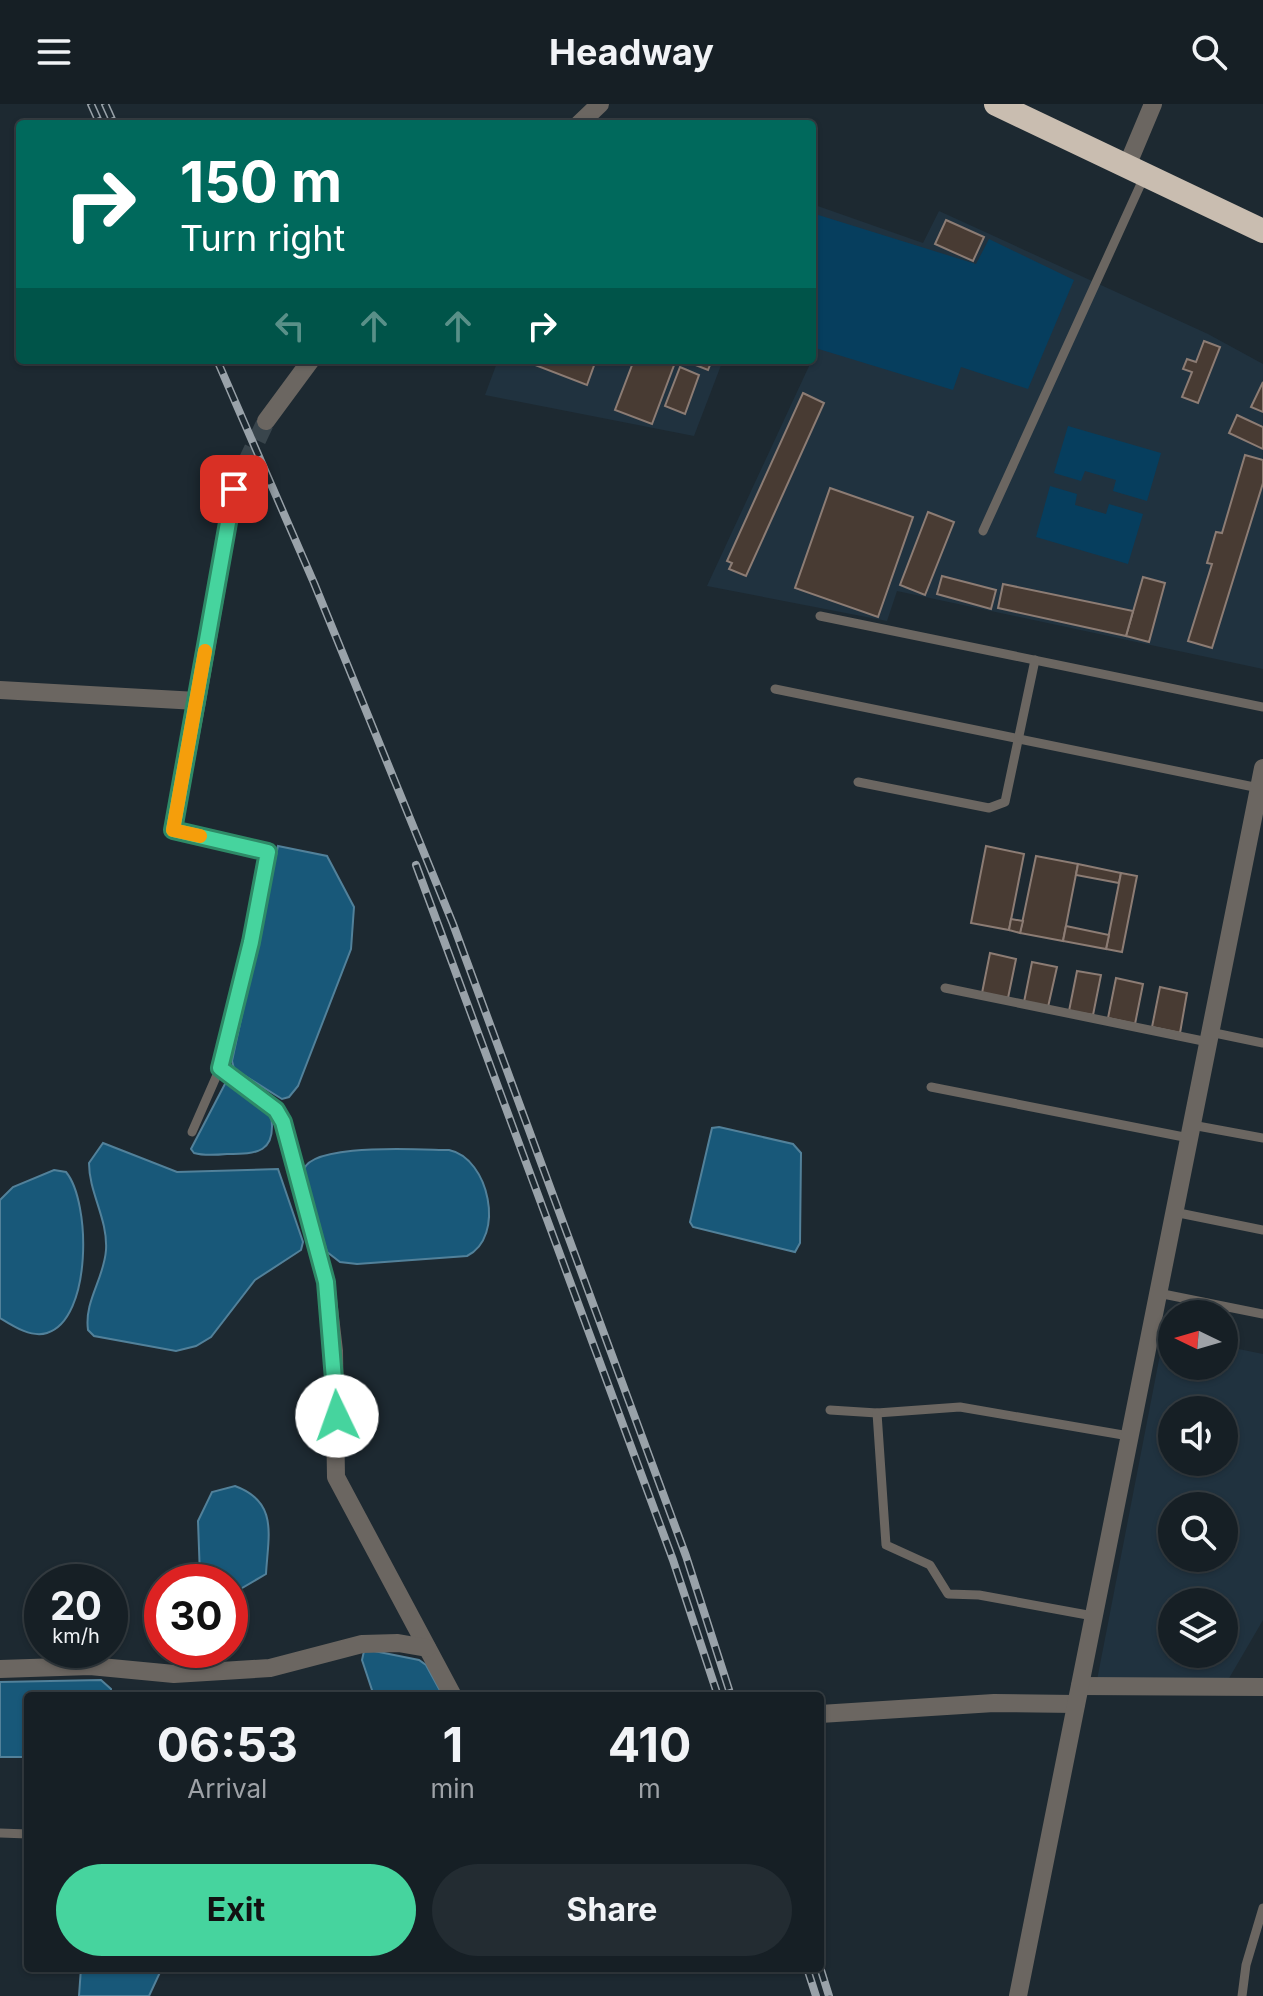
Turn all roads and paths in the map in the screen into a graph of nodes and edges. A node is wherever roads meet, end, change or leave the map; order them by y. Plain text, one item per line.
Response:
1 (600, 104) edge
2 (996, 104) edge
3 (1153, 104) edge
4 (583, 120) edge
5 (1136, 170) junction
6 (1263, 231) edge
7 (308, 364) edge
8 (266, 421) tunnel mouth
9 (234, 489) tunnel mouth
10 (983, 531) dead end
11 (820, 616) dead end
12 (1035, 660) junction
13 (775, 689) dead end
14 (0, 690) edge
15 (197, 701) junction
16 (1263, 707) edge
17 (1019, 739) junction
18 (1263, 768) edge
19 (858, 782) dead end
20 (1259, 788) junction
21 (945, 988) dead end
22 (1209, 1037) junction
23 (1263, 1043) edge
24 (220, 1068) junction
25 (931, 1087) dead end
26 (192, 1132) dead end
27 (1190, 1132) junction
28 (1263, 1138) edge
29 (1174, 1212) junction
30 (1263, 1230) edge
31 (1158, 1293) junction
32 (1263, 1314) edge
33 (830, 1410) dead end
34 (877, 1413) junction
35 (1129, 1436) junction
36 (1093, 1616) junction
37 (427, 1648) junction
38 (0, 1669) edge
39 (1263, 1687) edge
40 (451, 1692) edge
41 (1078, 1695) junction
42 (824, 1714) edge
43 (0, 1833) edge
44 (24, 1834) edge
45 (1263, 1908) edge
46 (1018, 1996) edge
47 (1242, 1996) edge

1 - 4 street
2 - 5 highway
3 - 5 street
5 - 6 highway
5 - 10 lane
7 - 8 street
9 - 15 street
11 - 12 lane
12 - 16 lane
12 - 17 lane
13 - 17 lane
14 - 15 street
15 - 24 street
17 - 19 lane
17 - 20 lane
18 - 20 street
20 - 22 street
21 - 22 lane
22 - 23 lane
22 - 27 street
24 - 26 lane
24 - 37 street
25 - 27 lane
27 - 28 lane
27 - 29 street
29 - 30 lane
29 - 31 street
31 - 32 lane
31 - 35 street
33 - 34 lane
34 - 35 lane
34 - 36 lane
35 - 36 street
36 - 41 street
37 - 38 street
37 - 40 street
39 - 41 street
41 - 42 street
41 - 46 street
43 - 44 lane
45 - 47 lane

